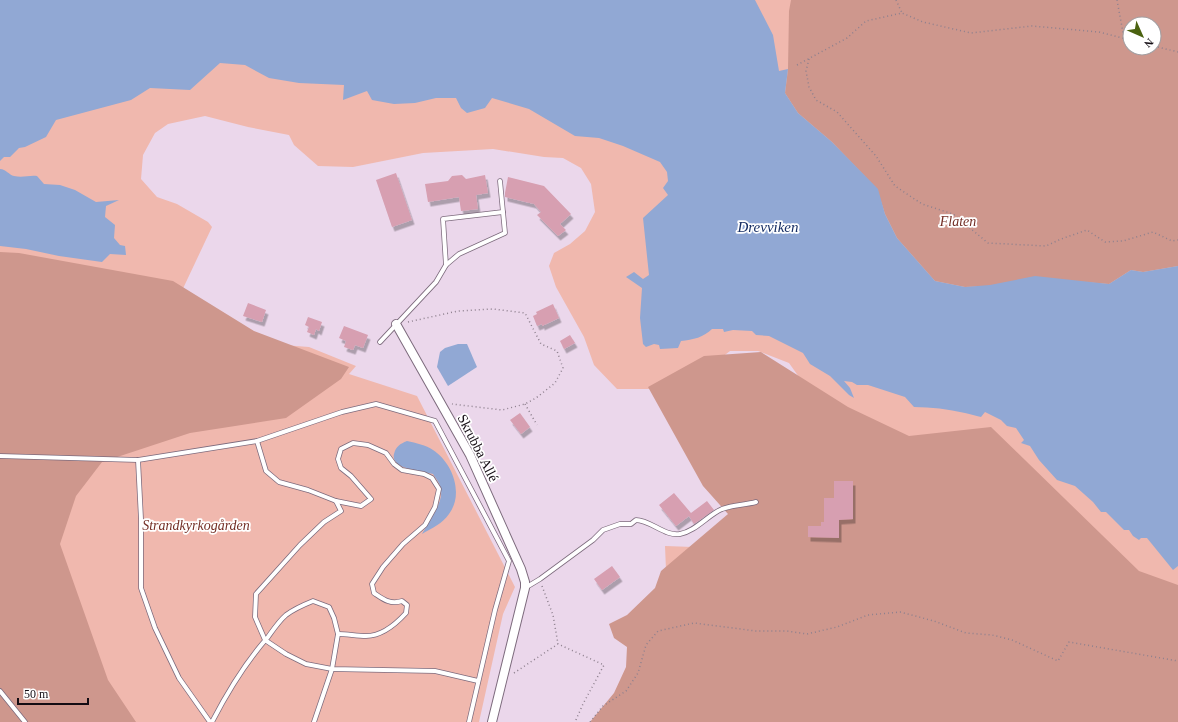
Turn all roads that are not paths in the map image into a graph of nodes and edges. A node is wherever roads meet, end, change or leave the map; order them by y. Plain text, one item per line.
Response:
1 (500, 181) dead end
2 (503, 212) junction
3 (446, 265) junction
4 (396, 324) junction
5 (380, 342) dead end
6 (257, 441) junction
7 (0, 456) edge
8 (138, 460) junction
9 (336, 502) junction
10 (756, 502) dead end
11 (525, 588) junction
12 (338, 634) junction
13 (265, 640) junction
14 (332, 669) junction
15 (478, 681) junction
16 (0, 691) edge
17 (25, 722) edge
18 (211, 722) edge
19 (314, 722) edge
20 (469, 722) edge
21 (492, 722) edge

1 - 2 lane
2 - 3 lane
2 - 3 lane
3 - 4 lane
4 - 5 lane
4 - 11 street, Skrubba Allé
6 - 8 lane
6 - 9 lane
6 - 15 lane
7 - 8 lane
8 - 18 lane
9 - 12 lane
9 - 13 lane
10 - 11 lane
11 - 21 street, Skrubba Allé
12 - 13 lane
12 - 14 lane
13 - 14 lane
13 - 18 lane
14 - 15 lane
14 - 19 lane
15 - 20 lane
16 - 17 lane

